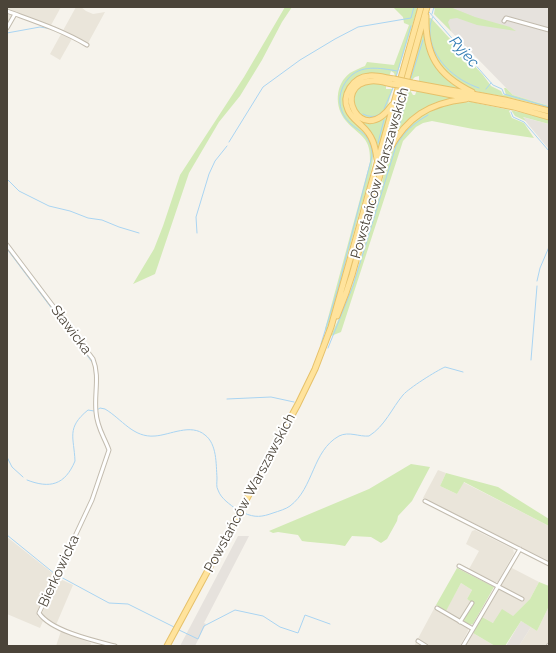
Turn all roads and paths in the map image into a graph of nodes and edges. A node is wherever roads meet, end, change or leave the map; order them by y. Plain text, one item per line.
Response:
1 (421, 7) edge
2 (426, 10) edge
3 (7, 11) edge
4 (15, 14) junction
5 (504, 21) dead end
6 (7, 28) edge
7 (549, 30) edge
8 (87, 45) dead end
9 (393, 82) junction
10 (474, 96) junction
11 (395, 101) junction
12 (549, 111) edge
13 (549, 117) edge
14 (384, 160) junction
15 (377, 162) junction
16 (7, 245) edge
17 (327, 337) junction
18 (109, 450) joint
19 (425, 501) dead end
20 (520, 549) junction
21 (549, 564) edge
22 (459, 566) dead end
23 (498, 586) junction
24 (522, 599) dead end
25 (472, 603) dead end
26 (437, 608) dead end
27 (460, 622) junction
28 (472, 629) junction
29 (418, 641) dead end
30 (115, 646) edge
31 (167, 646) edge
32 (426, 646) edge
33 (463, 646) edge

1 - 11 main road, Powstańców Warszawskich
2 - 10 main road
2 - 14 main road, Powstańców Warszawskich
3 - 4 street
4 - 6 street
4 - 8 street
5 - 7 street
9 - 10 main road, bridge
9 - 11 main road
9 - 15 main road
10 - 12 main road
10 - 13 main road
10 - 14 main road
11 - 15 main road, Powstańców Warszawskich
14 - 17 main road, Powstańców Warszawskich
15 - 17 main road, Powstańców Warszawskich
16 - 18 street, Sławicka
17 - 31 main road, Powstańców Warszawskich
18 - 30 street, Bierkowicka
19 - 20 street
20 - 21 street
20 - 23 street
22 - 23 street
23 - 24 street
23 - 28 street
25 - 27 street
26 - 27 street
27 - 28 street
28 - 33 street
29 - 32 street

